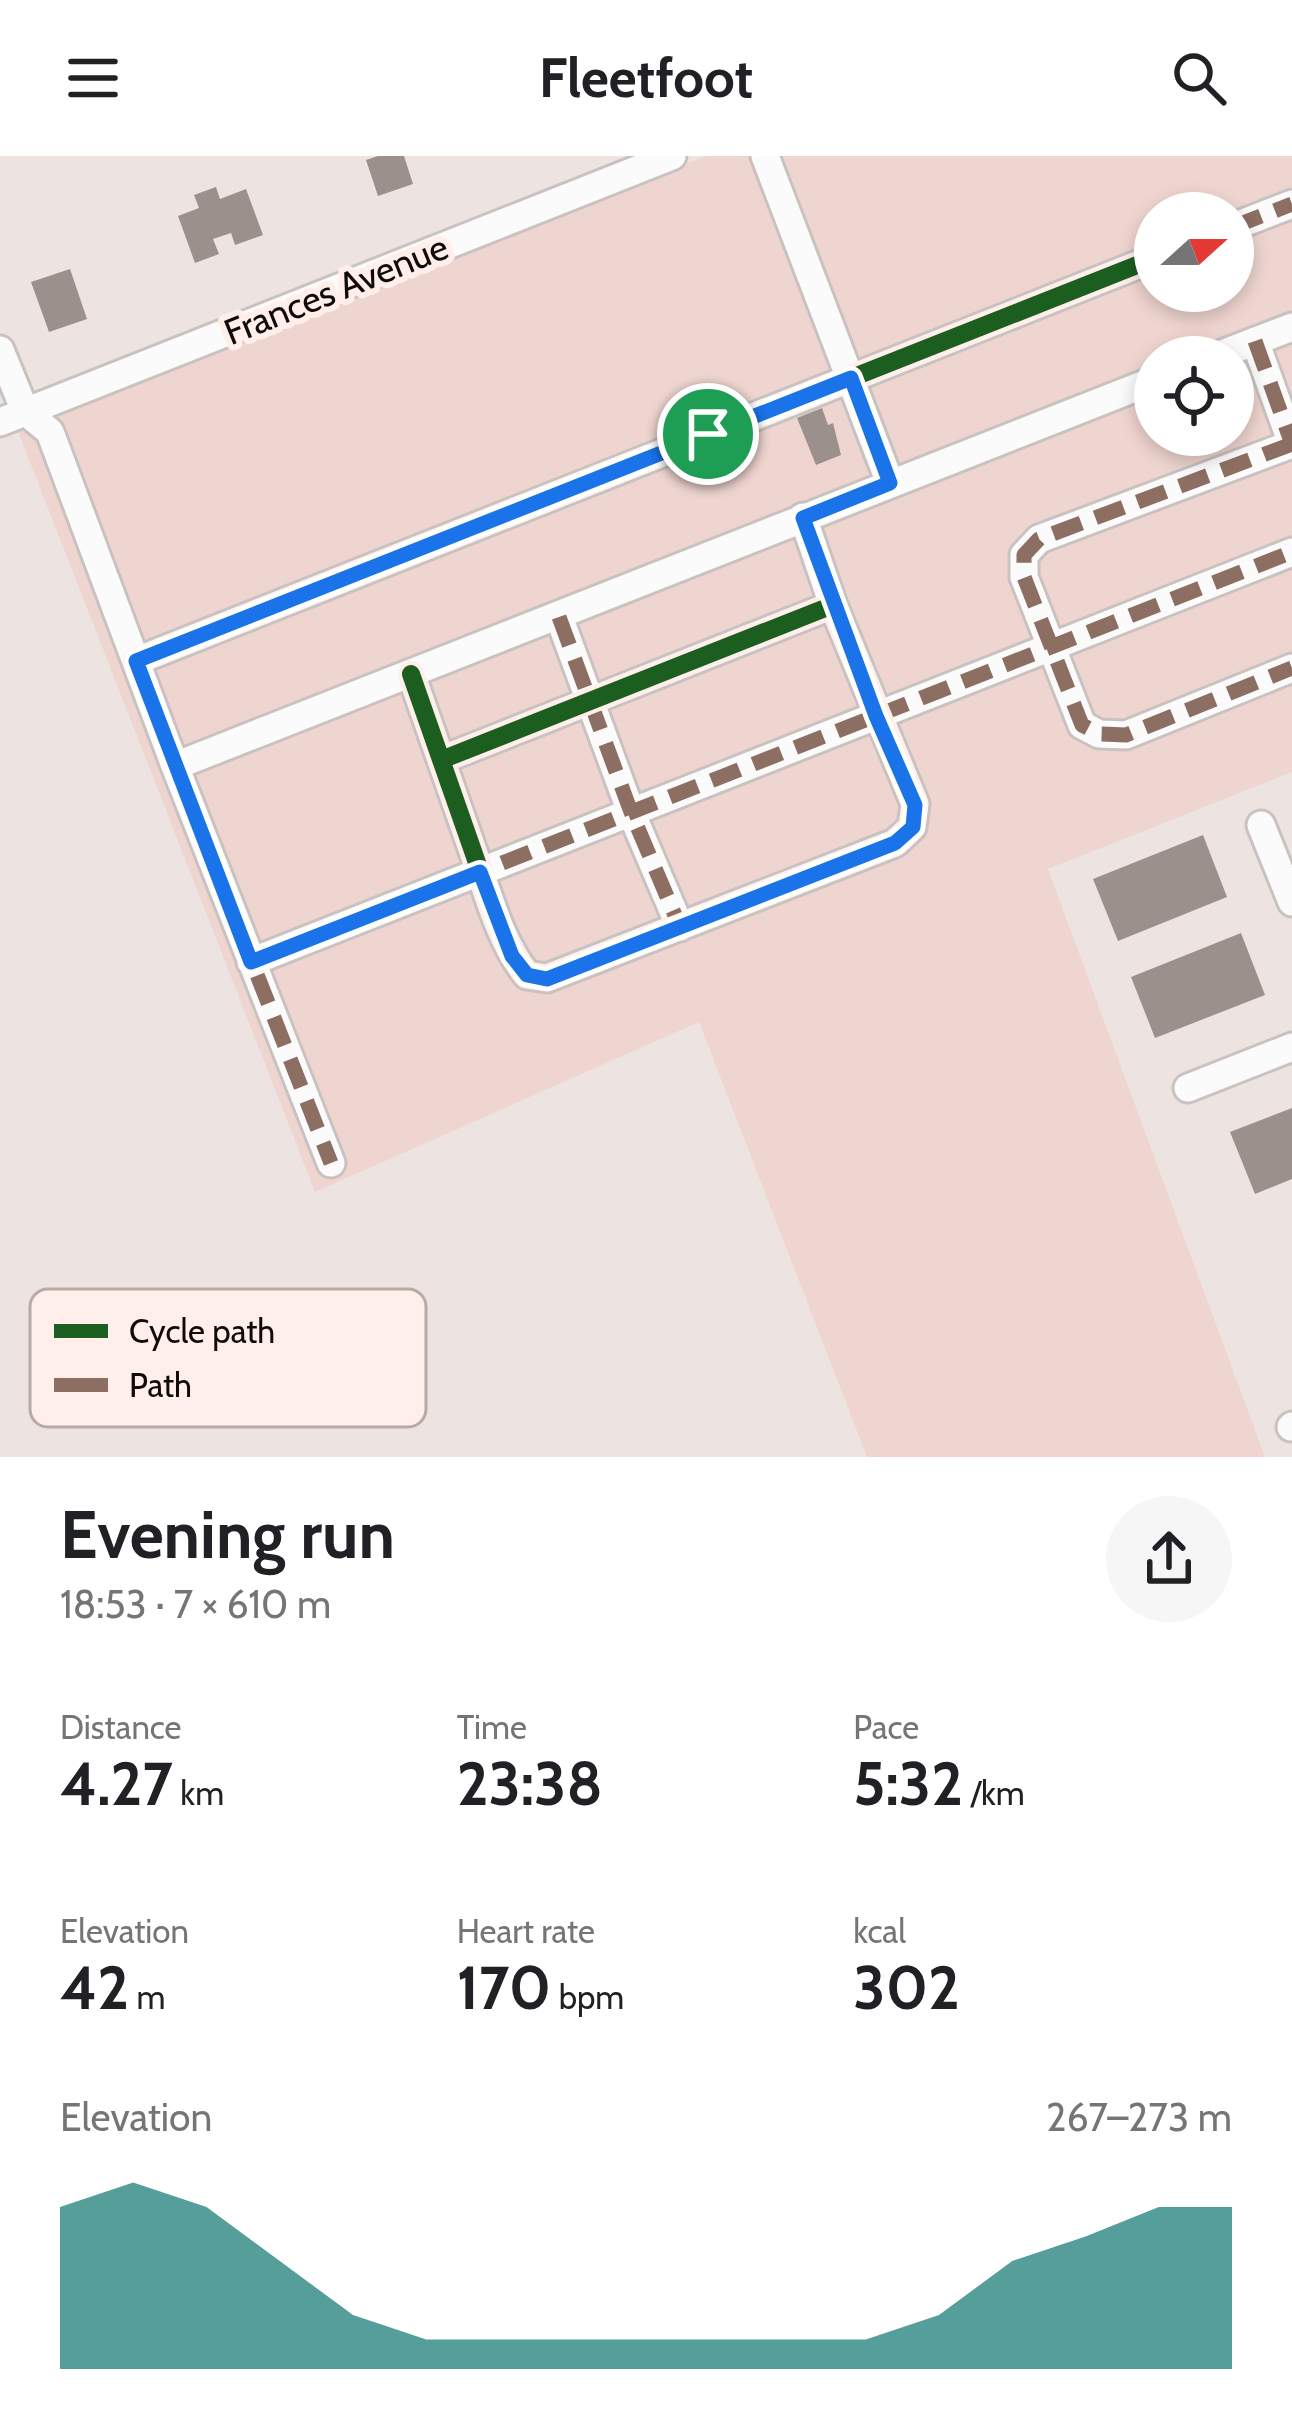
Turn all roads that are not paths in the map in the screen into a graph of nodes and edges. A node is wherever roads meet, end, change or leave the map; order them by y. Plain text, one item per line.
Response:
1 (672, 156) edge
2 (765, 156) edge
3 (1292, 204) edge
4 (1254, 219) edge
5 (1134, 266) edge
6 (1292, 326) edge
7 (1255, 341) joint
8 (0, 350) edge
9 (851, 378) junction
10 (1134, 388) edge
11 (13, 417) edge
12 (1292, 444) edge
13 (890, 483) junction
14 (803, 518) junction
15 (1292, 552) edge
16 (833, 605) junction
17 (559, 617) junction
18 (1052, 649) junction
19 (136, 661) junction
20 (1292, 668) edge
21 (410, 674) junction
22 (591, 704) junction
23 (876, 716) junction
24 (441, 760) junction
25 (175, 766) junction
26 (632, 812) junction
27 (1261, 825) dead end
28 (480, 872) junction
29 (1292, 902) edge
30 (680, 927) junction
31 (251, 962) junction
32 (1292, 1046) edge
33 (1188, 1088) dead end
34 (331, 1163) dead end

1 - 11 street, Frances Avenue
2 - 9 street
3 - 4 street
5 - 9 street
6 - 7 street
7 - 12 street
8 - 11 street
9 - 13 street
9 - 19 street
10 - 13 street
11 - 19 street
12 - 18 street
13 - 14 street
14 - 16 street
14 - 17 street
15 - 18 street
16 - 22 street
16 - 23 street
17 - 21 street
17 - 22 street
18 - 20 street
18 - 23 street
19 - 25 street
21 - 24 street
21 - 25 street
22 - 24 street
22 - 26 street
23 - 26 street
23 - 30 street
24 - 28 street
25 - 31 street
26 - 28 street
26 - 30 street
27 - 29 street
28 - 30 street
28 - 31 street
31 - 34 street
32 - 33 street

